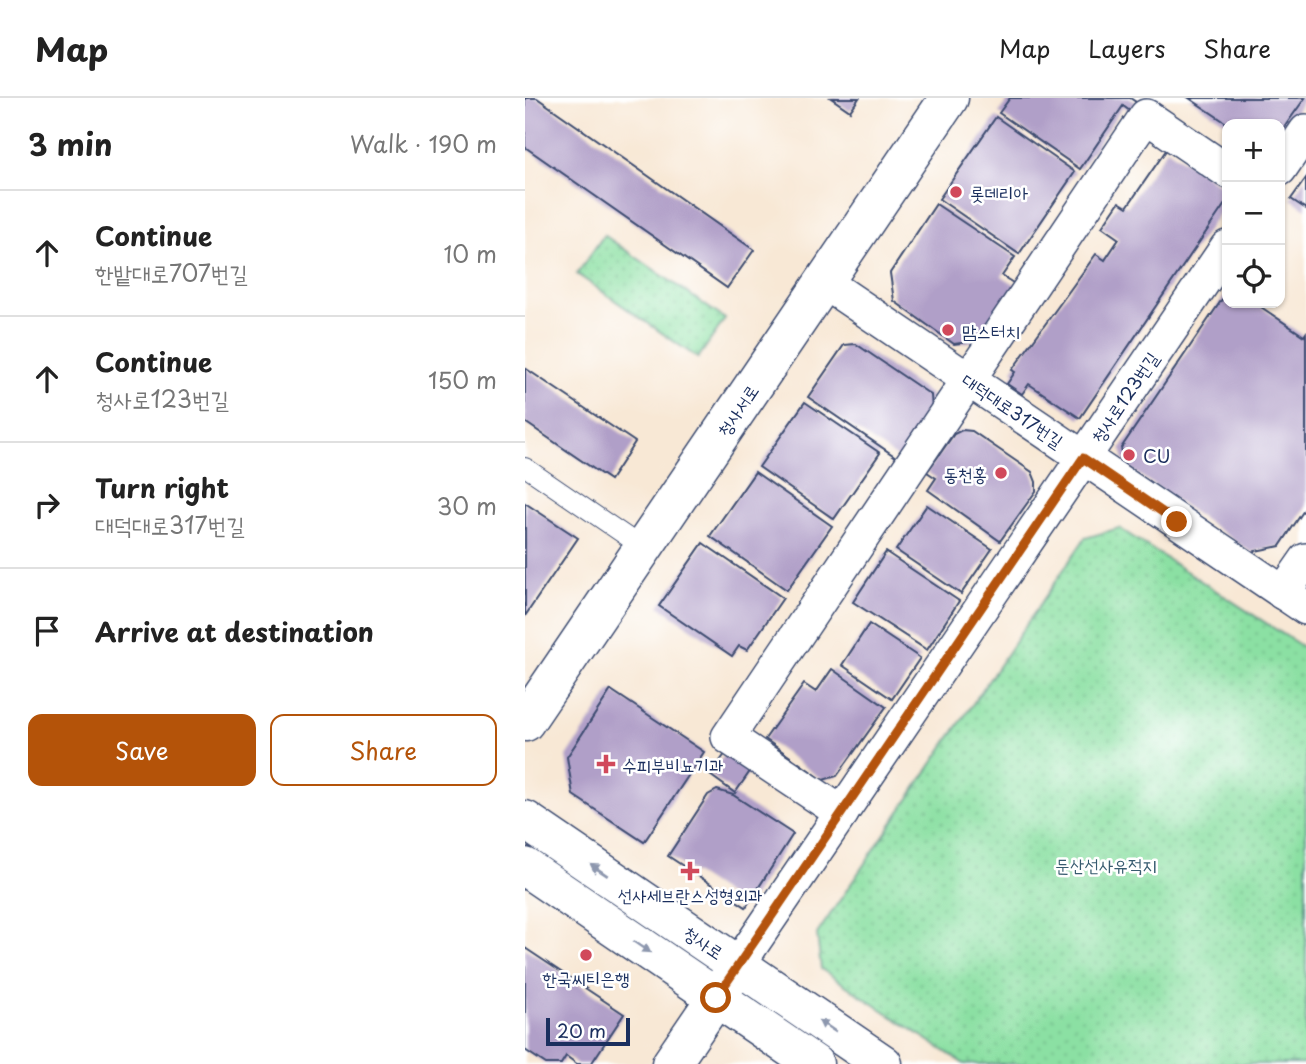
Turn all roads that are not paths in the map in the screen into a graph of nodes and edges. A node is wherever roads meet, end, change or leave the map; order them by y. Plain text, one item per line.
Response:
1 (949, 98) edge
2 (1306, 131) edge
3 (1285, 162) edge
4 (1222, 168) edge
5 (1222, 254) edge
6 (824, 282) junction
7 (968, 380) junction
8 (1083, 458) junction
9 (525, 467) edge
10 (642, 547) junction
11 (1306, 559) edge
12 (1295, 601) edge
13 (525, 722) edge
14 (842, 813) junction
15 (525, 820) edge
16 (525, 867) edge
17 (738, 965) junction
18 (716, 998) junction
19 (671, 1064) edge
20 (814, 1064) edge
21 (883, 1064) edge

1 - 6 street, 청사서로
2 - 3 street
4 - 7 street
5 - 8 street, 청사로123번길
6 - 7 street, 대덕대로317번길
6 - 10 street, 청사서로
7 - 8 street, 대덕대로317번길
7 - 14 street
8 - 12 street, 대덕대로317번길
8 - 14 street, 청사로123번길
9 - 10 lane
10 - 13 street, 청사서로
11 - 12 street
14 - 17 street, 청사로123번길
17 -> 15 street, 청사로
16 -> 18 street
17 - 18 street
21 -> 17 street, 청사로
18 - 19 street
18 - 20 street

